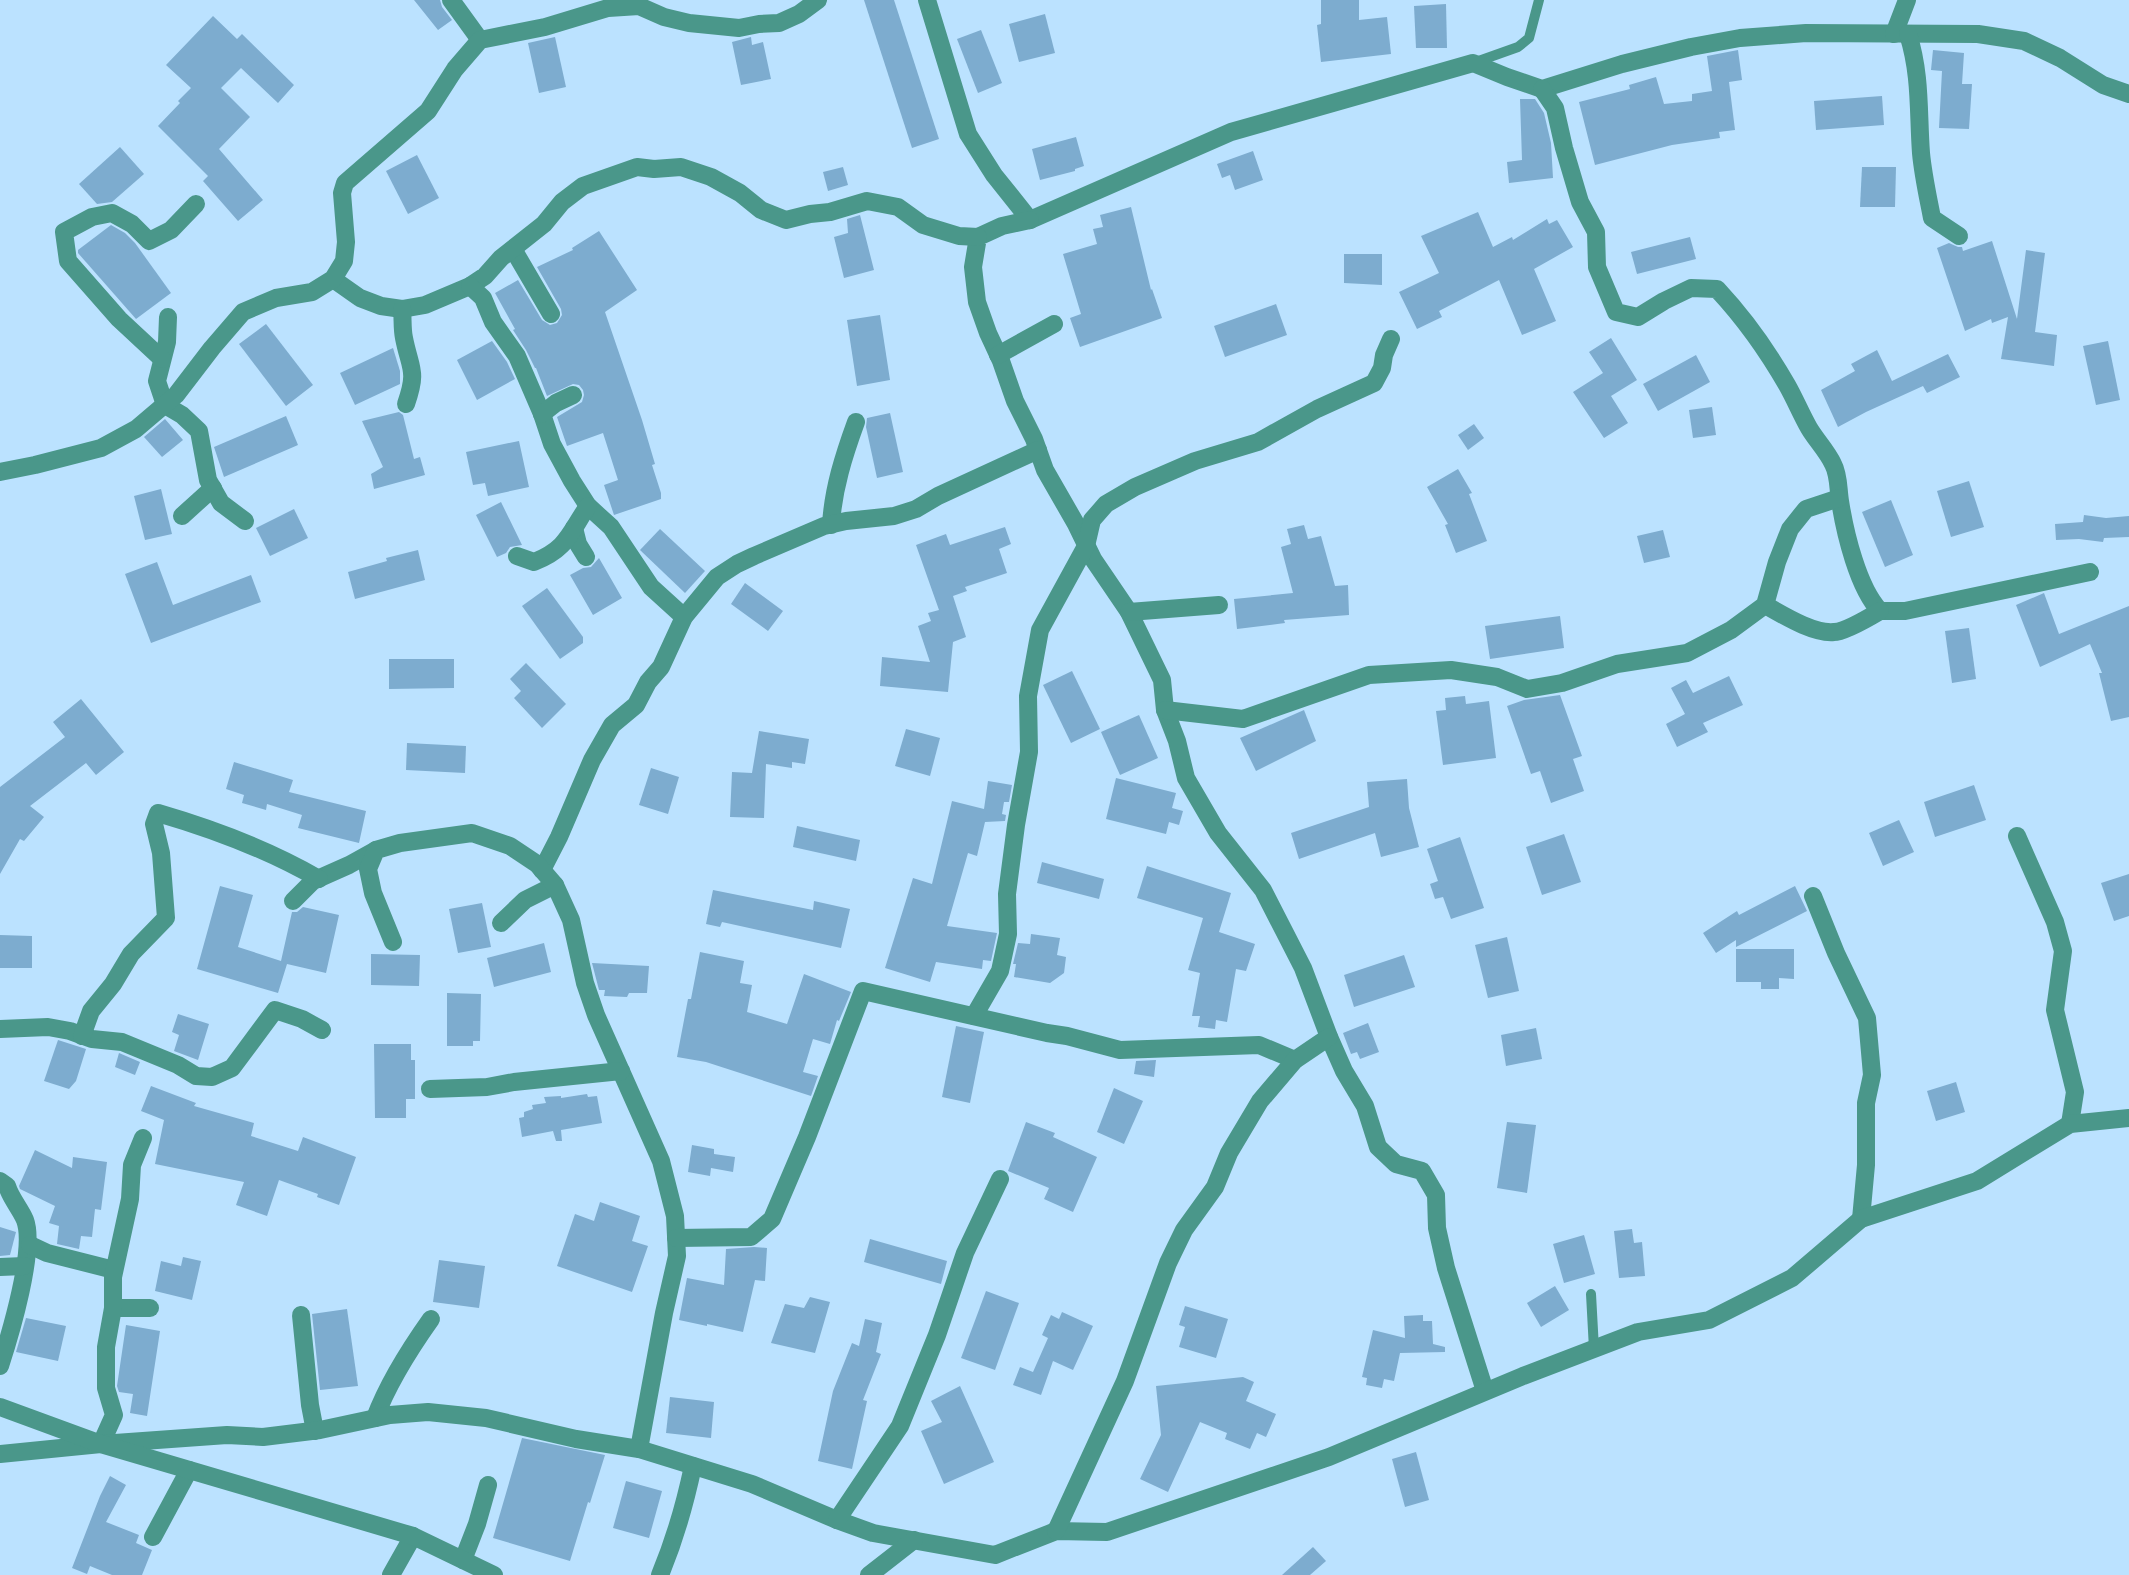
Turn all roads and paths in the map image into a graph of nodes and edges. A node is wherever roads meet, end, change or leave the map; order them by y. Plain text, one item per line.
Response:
1 (451, 0) edge
2 (818, 0) edge
3 (927, 0) edge
4 (1539, 0) edge
5 (1907, 0) edge
6 (1901, 34) junction
7 (480, 40) junction
8 (1473, 63) junction
9 (1542, 89) junction
10 (2129, 94) edge
11 (196, 204) dead end
12 (1030, 220) junction
13 (1959, 236) dead end
14 (978, 237) junction
15 (513, 249) junction
16 (334, 279) junction
17 (470, 286) junction
18 (402, 309) junction
19 (551, 314) dead end
20 (168, 317) dead end
21 (1054, 324) dead end
22 (1391, 340) dead end
23 (998, 355) junction
24 (162, 359) junction
25 (573, 395) dead end
26 (406, 404) dead end
27 (164, 405) junction
28 (542, 414) junction
29 (856, 422) dead end
30 (1038, 450) junction
31 (0, 472) edge
32 (213, 488) junction
33 (1839, 498) junction
34 (588, 506) junction
35 (181, 516) dead end
36 (245, 521) dead end
37 (831, 525) junction
38 (574, 528) junction
39 (1086, 546) junction
40 (517, 556) dead end
41 (586, 557) dead end
42 (2090, 572) dead end
43 (1219, 605) dead end
44 (1765, 605) junction
45 (1880, 611) junction
46 (1129, 612) junction
47 (684, 617) junction
48 (1165, 710) junction
49 (2017, 836) dead end
50 (376, 850) junction
51 (542, 870) junction
52 (319, 878) junction
53 (555, 885) junction
54 (1813, 896) dead end
55 (293, 901) dead end
56 (501, 923) dead end
57 (393, 942) dead end
58 (974, 1017) junction
59 (0, 1029) edge
60 (322, 1030) dead end
61 (82, 1035) junction
62 (1329, 1037) junction
63 (1295, 1060) junction
64 (621, 1070) junction
65 (429, 1089) dead end
66 (2129, 1118) edge
67 (2070, 1125) junction
68 (144, 1138) dead end
69 (1000, 1179) dead end
70 (0, 1181) edge
71 (1861, 1219) junction
72 (676, 1238) junction
73 (30, 1245) junction
74 (24, 1266) junction
75 (0, 1267) edge
76 (114, 1270) junction
77 (1591, 1294) dead end
78 (114, 1308) junction
79 (150, 1308) dead end
80 (301, 1315) dead end
81 (431, 1319) dead end
82 (1594, 1349) junction
83 (0, 1366) edge
84 (1485, 1391) junction
85 (0, 1407) edge
86 (375, 1418) junction
87 (315, 1431) junction
88 (101, 1444) junction
89 (639, 1449) junction
90 (0, 1454) edge
91 (693, 1466) junction
92 (189, 1469) junction
93 (488, 1485) dead end
94 (836, 1520) junction
95 (1056, 1531) junction
96 (413, 1536) junction
97 (153, 1537) dead end
98 (914, 1540) junction
99 (463, 1560) junction
100 (391, 1575) edge
101 (494, 1575) edge
102 (660, 1575) edge
103 (869, 1575) edge

1 - 7 street
2 - 7 street
3 - 12 street
4 - 8 lane
5 - 6 street
6 - 9 street
6 - 10 street
6 - 13 street
7 - 16 street
8 - 9 street
8 - 12 street
9 - 33 street
11 - 24 street
12 - 14 street
14 - 15 street
14 - 23 street
15 - 17 street
15 - 19 street
16 - 18 street
16 - 27 street
17 - 18 street
17 - 28 street
18 - 26 street
20 - 24 street
21 - 23 street
22 - 39 street
23 - 30 street
24 - 27 street
25 - 28 street
27 - 31 street
27 - 32 street
28 - 34 street
29 - 37 street
30 - 37 street
30 - 39 street
32 - 35 street
32 - 36 street
33 - 44 street
33 - 45 street
34 - 38 street
34 - 47 street
37 - 47 street
38 - 40 street
38 - 41 street
39 - 46 street
39 - 58 street
42 - 45 street
43 - 46 street
44 - 45 street
44 - 48 street
46 - 48 street
47 - 51 street
48 - 62 street
49 - 67 street
50 - 51 street
50 - 52 street
50 - 57 street
51 - 53 street
52 - 55 street
52 - 61 street
53 - 56 street
53 - 64 street
54 - 71 street
58 - 63 street
58 - 72 street
59 - 61 street
60 - 61 street
62 - 63 street
62 - 84 street
63 - 95 street
64 - 65 street
64 - 72 street
66 - 67 street
67 - 71 street
68 - 76 street
69 - 94 street
70 - 73 street
71 - 82 street
72 - 89 street
73 - 74 street
73 - 76 street
74 - 75 street
74 - 83 street
76 - 78 street
77 - 82 lane
78 - 79 street
78 - 88 street
80 - 87 street
81 - 86 street
82 - 84 street
84 - 95 street
85 - 88 street
86 - 87 street
86 - 89 street
87 - 88 street
88 - 90 street
88 - 92 street
89 - 91 street
91 - 94 street
91 - 102 street
92 - 96 street
92 - 97 street
93 - 99 street
94 - 98 street
95 - 98 street
96 - 99 street
96 - 100 street
98 - 103 street
99 - 101 street

